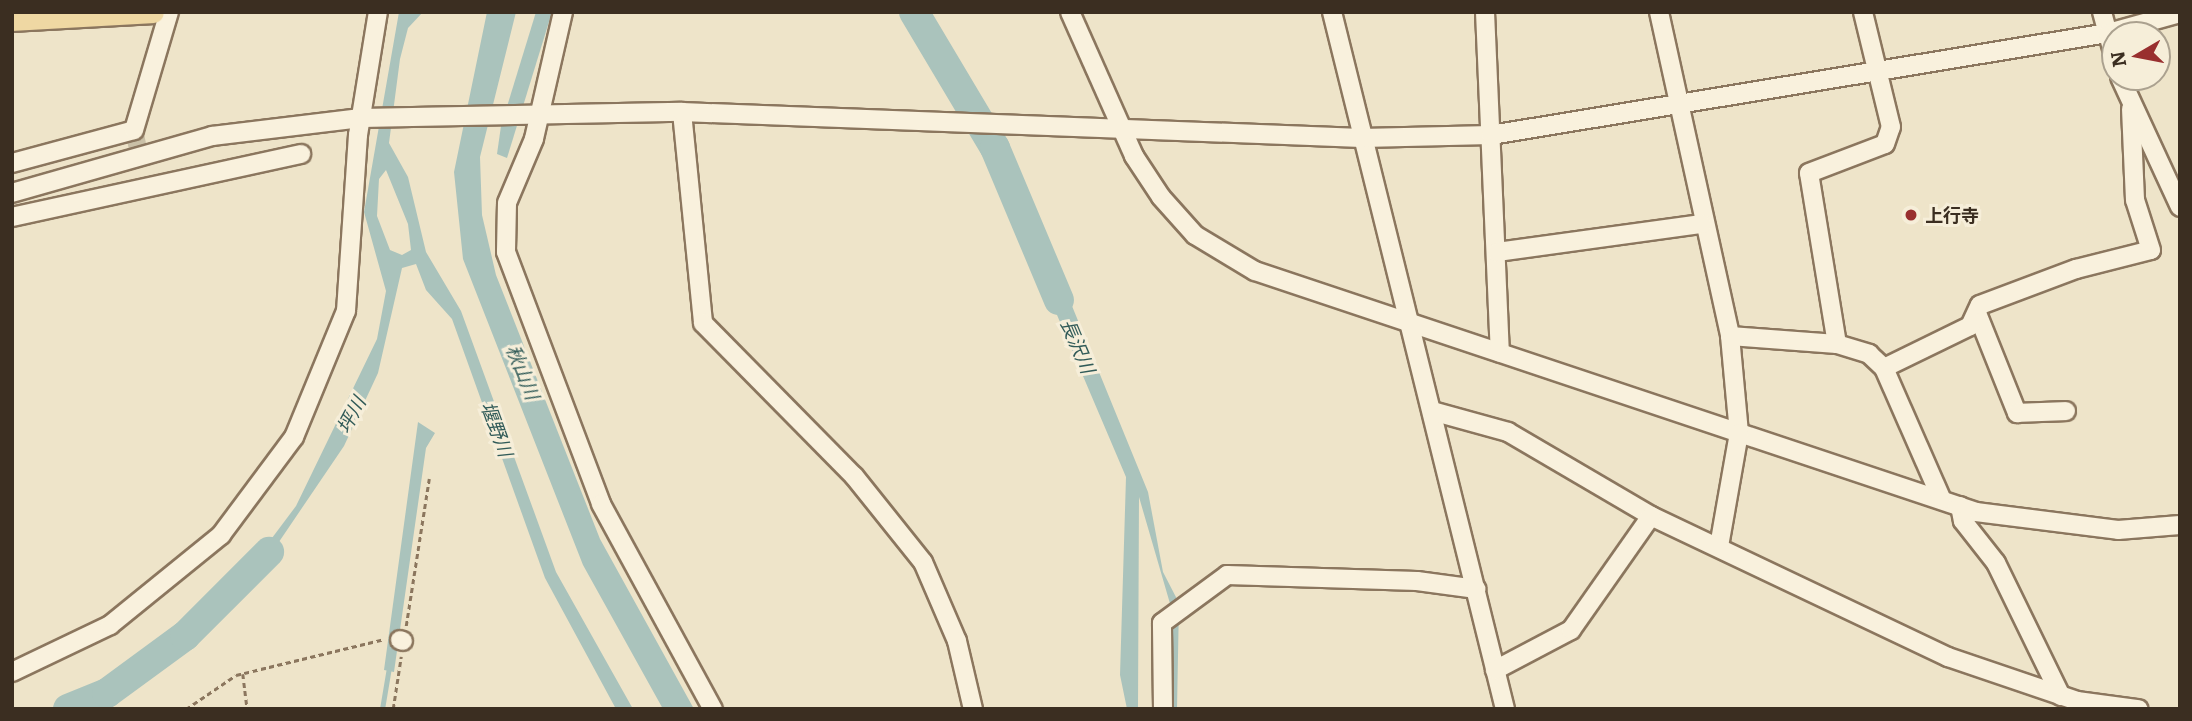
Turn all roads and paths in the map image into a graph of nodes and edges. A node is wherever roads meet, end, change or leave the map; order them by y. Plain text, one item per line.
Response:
1 (153, 12) edge
2 (169, 12) edge
3 (378, 12) edge
4 (563, 12) edge
5 (1070, 12) edge
6 (1332, 12) edge
7 (1485, 12) edge
8 (1658, 12) edge
9 (1863, 12) edge
10 (2180, 13) edge
11 (12, 20) edge
12 (2151, 21) edge
13 (2101, 34) edge
14 (1877, 73) junction
15 (2125, 91) edge
16 (1679, 107) junction
17 (2131, 109) junction
18 (682, 112) junction
19 (531, 115) junction
20 (361, 118) junction
21 (1121, 128) junction
22 (1491, 135) junction
23 (1362, 138) junction
24 (301, 154) dead end
25 (12, 163) edge
26 (142, 167) tunnel mouth
27 (147, 188) junction
28 (12, 193) edge
29 (2180, 207) edge
30 (12, 217) edge
31 (1702, 223) junction
32 (1497, 252) junction
33 (1977, 313) junction
34 (1410, 322) junction
35 (1730, 336) junction
36 (1837, 344) junction
37 (1500, 353) junction
38 (1884, 368) junction
39 (1432, 411) junction
40 (2066, 411) dead end
41 (1739, 433) junction
42 (429, 479) dead end
43 (1942, 500) junction
44 (1960, 506) junction
45 (1651, 516) junction
46 (2180, 525) edge
47 (1720, 547) junction
48 (1476, 589) junction
49 (397, 640) junction
50 (1495, 670) junction
51 (12, 673) edge
52 (243, 673) junction
53 (2061, 696) junction
54 (2105, 707) edge
55 (186, 709) edge
56 (247, 709) edge
57 (393, 709) edge
58 (713, 709) edge
59 (973, 709) edge
60 (1163, 709) edge
61 (1505, 709) edge
62 (2138, 709) edge

1 - 11 main road
2 - 25 street
3 - 20 street
4 - 19 street
5 - 21 street
6 - 23 street
7 - 22 street
8 - 16 street
9 - 14 street
10 - 12 street
13 - 14 street
14 - 16 street
14 - 36 street
15 - 17 street
16 - 22 street
16 - 31 street
17 - 29 street
17 - 33 street
18 - 19 street
18 - 21 street
18 - 59 street
19 - 20 street
19 - 58 street
20 - 28 street
20 - 51 street
21 - 23 street
21 - 34 street
22 - 23 street
22 - 32 street
23 - 34 street
24 - 27 street
26 - 27 street
27 - 30 street
31 - 32 street
31 - 35 street
32 - 37 street
33 - 38 street
33 - 40 street
34 - 37 street
34 - 39 street
35 - 36 street
35 - 41 street
36 - 38 street
37 - 41 street
38 - 43 street
39 - 45 street
39 - 48 street
41 - 43 street
41 - 47 street
42 - 49 path
43 - 44 street
44 - 46 street
44 - 53 street
45 - 47 street
45 - 50 street
47 - 53 street
48 - 50 street
48 - 60 street
49 - 52 path
49 - 57 path
50 - 61 street
52 - 55 path
52 - 56 path
53 - 54 street
54 - 62 street

